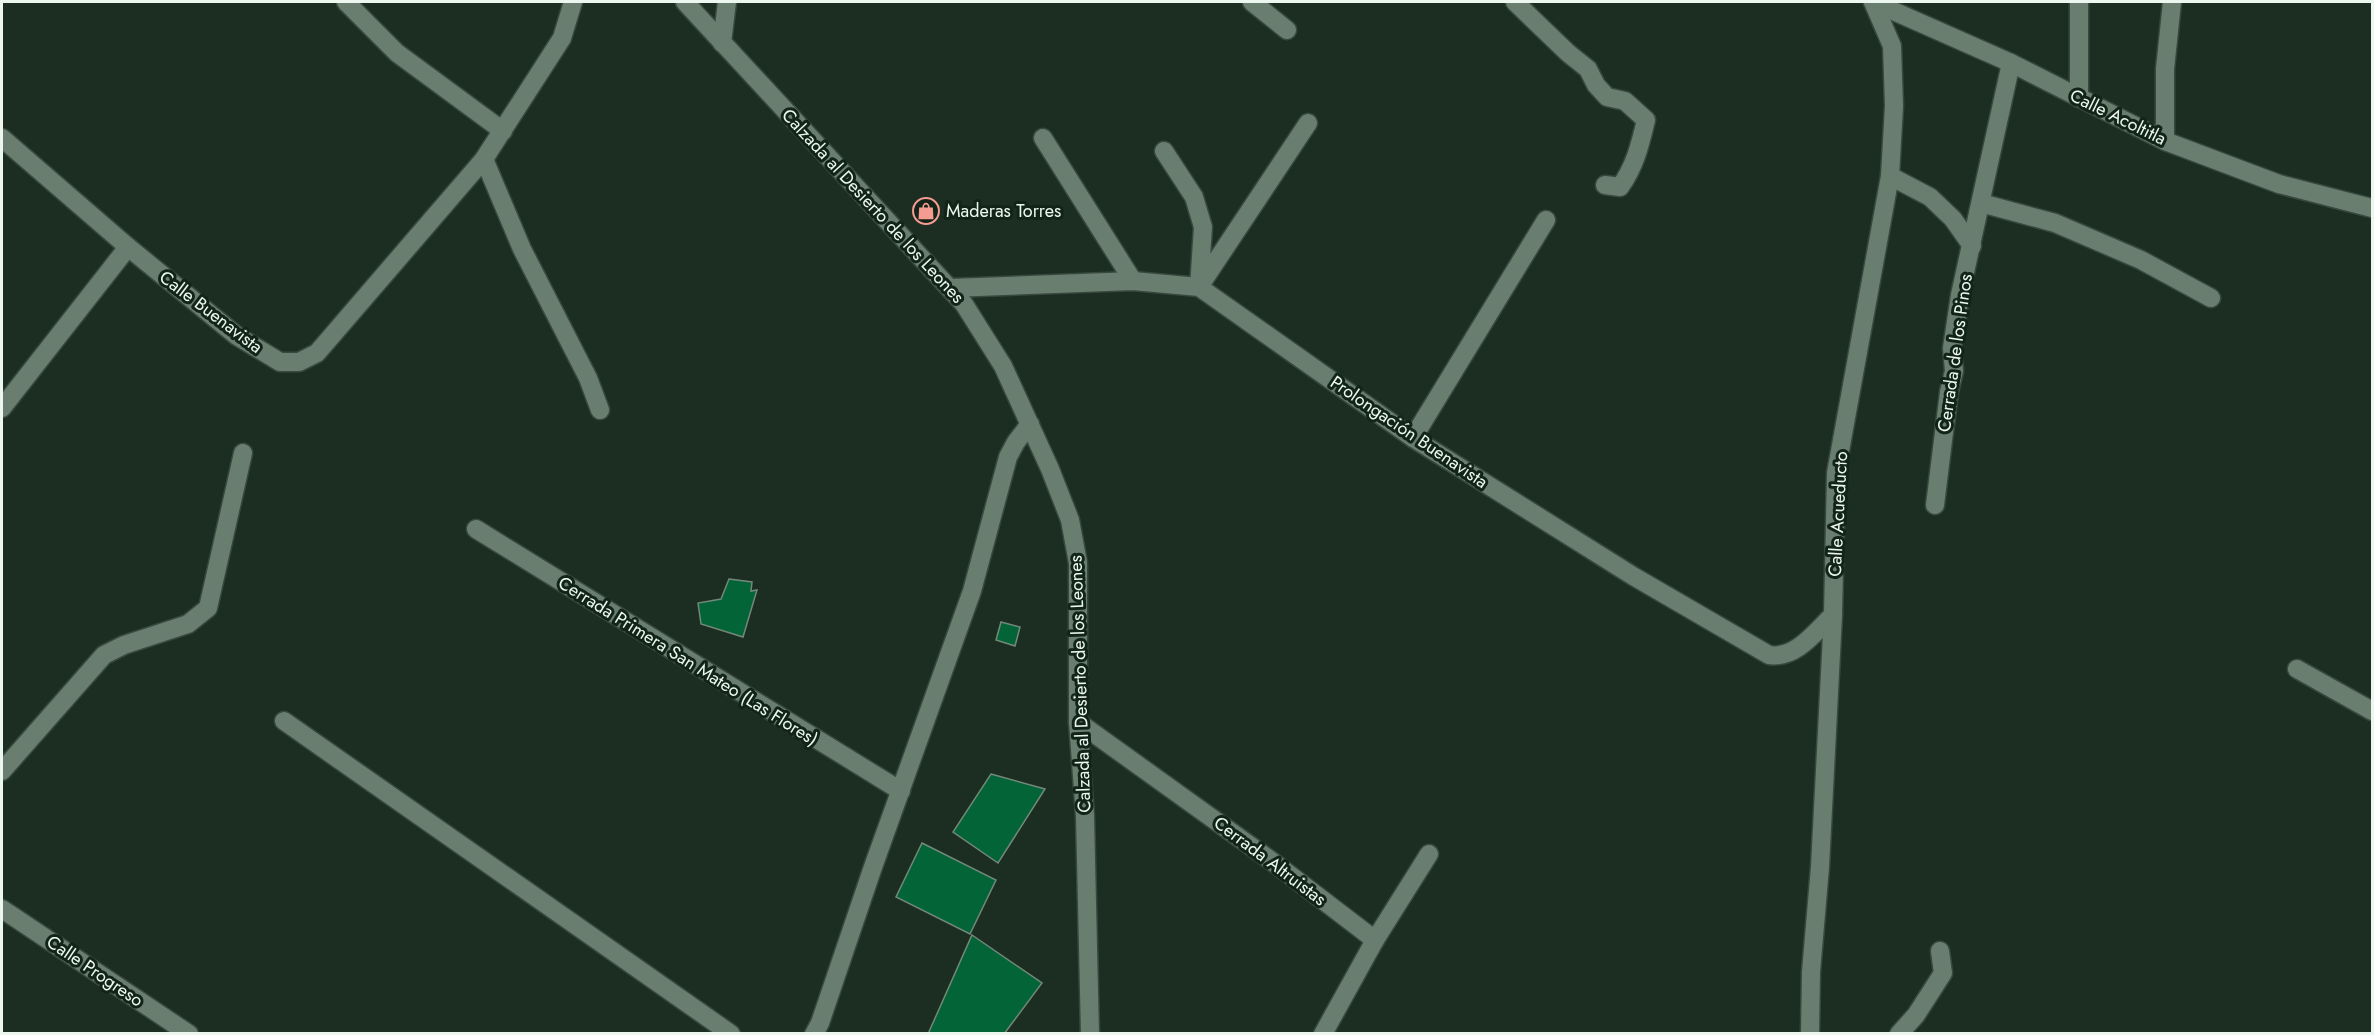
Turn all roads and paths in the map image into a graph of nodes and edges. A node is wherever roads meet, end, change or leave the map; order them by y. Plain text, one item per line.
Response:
1 (346, 2) edge
2 (573, 2) edge
3 (685, 2) edge
4 (727, 2) edge
5 (1252, 2) edge
6 (1515, 2) edge
7 (1873, 2) edge
8 (2079, 2) edge
9 (2172, 2) edge
10 (1287, 30) dead end
11 (722, 43) junction
12 (2011, 63) junction
13 (2079, 98) junction
14 (1308, 123) dead end
15 (503, 131) junction
16 (2, 138) edge
17 (1043, 138) dead end
18 (2165, 141) junction
19 (1164, 151) dead end
20 (484, 159) junction
21 (1890, 176) junction
22 (1605, 185) dead end
23 (1981, 203) junction
24 (2373, 208) edge
25 (1546, 220) dead end
26 (1972, 246) junction
27 (128, 247) junction
28 (1133, 281) junction
29 (1199, 287) junction
30 (951, 288) junction
31 (2211, 298) dead end
32 (2, 408) edge
33 (600, 410) dead end
34 (1030, 424) junction
35 (1413, 438) junction
36 (243, 453) dead end
37 (1935, 505) dead end
38 (476, 529) dead end
39 (1833, 615) junction
40 (2297, 669) dead end
41 (2373, 711) edge
42 (284, 721) dead end
43 (1078, 722) junction
44 (2, 771) edge
45 (901, 791) junction
46 (1429, 854) dead end
47 (2, 909) edge
48 (1375, 940) junction
49 (1940, 951) dead end
50 (189, 1034) edge
51 (731, 1034) edge
52 (814, 1034) edge
53 (1090, 1034) edge
54 (1323, 1034) edge
55 (1810, 1034) edge
56 (1899, 1034) edge

1 - 15 street
2 - 15 street, Calle Buenavista
3 - 11 street, Calzada al Desierto de los Leones
4 - 11 street
5 - 10 street
6 - 22 street
7 - 12 street, Calle Acoltitla
7 - 21 street, Calle Acueducto
8 - 13 street
9 - 18 street
11 - 30 street, Calzada al Desierto de los Leones
12 - 13 street, Calle Acoltitla
12 - 23 street, Cerrada de los Pinos
13 - 18 street, Calle Acoltitla
14 - 29 street
15 - 20 street, Calle Buenavista
16 - 27 street, Calle Buenavista
17 - 28 street
18 - 24 street, Calle Acoltitla
19 - 29 street
20 - 27 street, Calle Buenavista
20 - 33 street
21 - 26 street
21 - 39 street, Calle Acueducto
23 - 26 street, Cerrada de los Pinos
23 - 31 street
25 - 35 street
26 - 37 street, Cerrada de los Pinos
27 - 32 street
28 - 29 street
28 - 30 street
29 - 35 street, Prolongación Buenavista
30 - 34 street, Calzada al Desierto de los Leones
34 - 43 street, Calzada al Desierto de los Leones
34 - 45 street
35 - 39 street, Prolongación Buenavista
36 - 44 street
38 - 45 street, Cerrada Primera San Mateo (Las Flores)
39 - 55 street, Calle Acueducto
40 - 41 street
42 - 51 street
43 - 48 street, Cerrada Altruistas
43 - 53 street, Calzada al Desierto de los Leones
45 - 52 street
46 - 48 street
47 - 50 street, Calle Progreso
48 - 54 street
49 - 56 street

